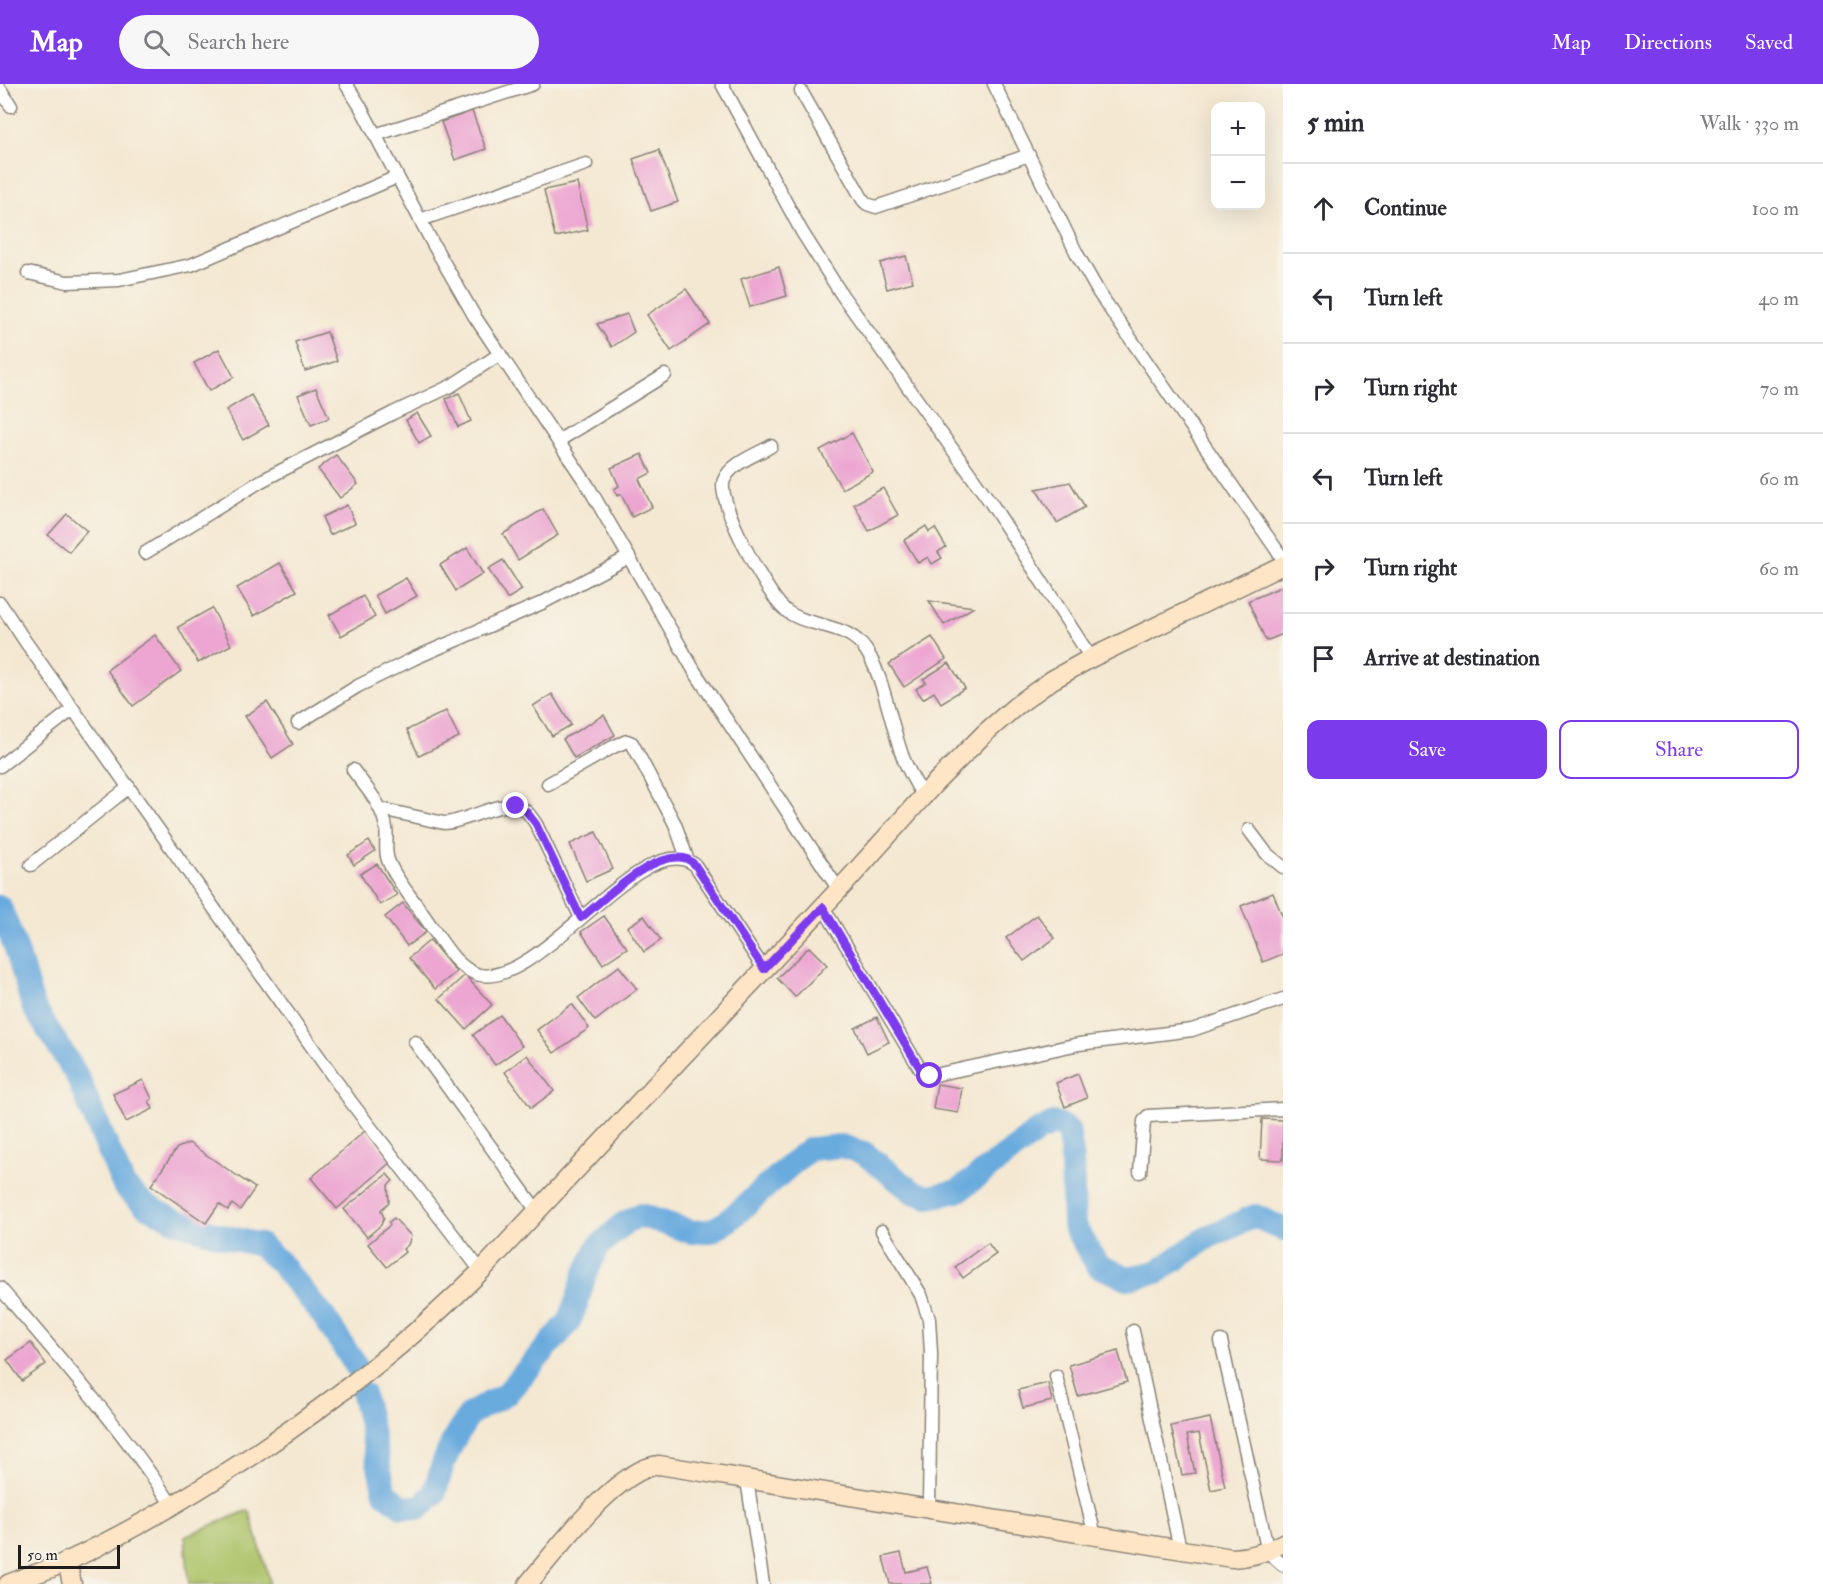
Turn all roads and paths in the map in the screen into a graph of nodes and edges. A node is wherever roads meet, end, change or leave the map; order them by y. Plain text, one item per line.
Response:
1 (346, 84) edge
2 (533, 84) edge
3 (722, 84) edge
4 (994, 84) edge
5 (0, 89) edge
6 (801, 91) dead end
7 (11, 106) dead end
8 (375, 135) junction
9 (1029, 155) junction
10 (586, 164) dead end
11 (397, 177) junction
12 (420, 220) junction
13 (28, 273) dead end
14 (500, 354) junction
15 (665, 375) dead end
16 (558, 441) junction
17 (771, 446) dead end
18 (145, 553) dead end
19 (629, 557) junction
20 (1283, 559) edge
21 (1283, 565) edge
22 (0, 603) edge
23 (1091, 658) junction
24 (73, 709) junction
25 (298, 723) dead end
26 (0, 766) edge
27 (353, 770) dead end
28 (548, 784) dead end
29 (129, 787) junction
30 (922, 796) junction
31 (381, 809) junction
32 (1249, 830) dead end
33 (687, 858) junction
34 (31, 865) dead end
35 (1283, 867) edge
36 (839, 890) junction
37 (823, 907) junction
38 (581, 918) junction
39 (764, 969) junction
40 (1283, 999) edge
41 (415, 1042) dead end
42 (1283, 1109) edge
43 (1140, 1172) dead end
44 (537, 1211) junction
45 (882, 1231) dead end
46 (481, 1271) junction
47 (0, 1288) edge
48 (1133, 1331) dead end
49 (1221, 1341) dead end
50 (1056, 1376) dead end
51 (747, 1480) junction
52 (172, 1507) junction
53 (928, 1508) junction
54 (1095, 1536) junction
55 (1275, 1548) edge
56 (1180, 1549) junction
57 (67, 1562) junction
58 (1283, 1565) edge
59 (8, 1584) edge
60 (72, 1584) edge
61 (528, 1584) edge
62 (764, 1584) edge

1 - 8 street
2 - 8 street
3 - 23 street
4 - 9 street
5 - 7 street
6 - 9 street
8 - 11 street
9 - 20 street
10 - 12 street
11 - 12 street
11 - 13 street
12 - 14 street
14 - 16 street
14 - 18 street
15 - 16 street
16 - 19 street
17 - 30 street
19 - 25 street
19 - 36 street
21 - 23 main road
22 - 24 street
23 - 30 main road
24 - 26 street
24 - 29 street
27 - 31 street
28 - 33 street
29 - 34 street
29 - 46 street
30 - 36 main road
31 - 38 street
31 - 38 street
32 - 35 street
33 - 38 street
33 - 39 street
36 - 37 main road
37 - 39 main road
37 - 40 street
39 - 44 main road
41 - 44 street
42 - 43 street
44 - 46 main road
45 - 53 street
46 - 52 main road
47 - 52 street
48 - 56 street
49 - 55 street
50 - 54 street
51 - 53 main road
51 - 61 main road
51 - 62 street
52 - 57 main road
53 - 54 main road
54 - 56 main road
55 - 56 main road
55 - 58 street
57 - 59 main road
57 - 60 main road

